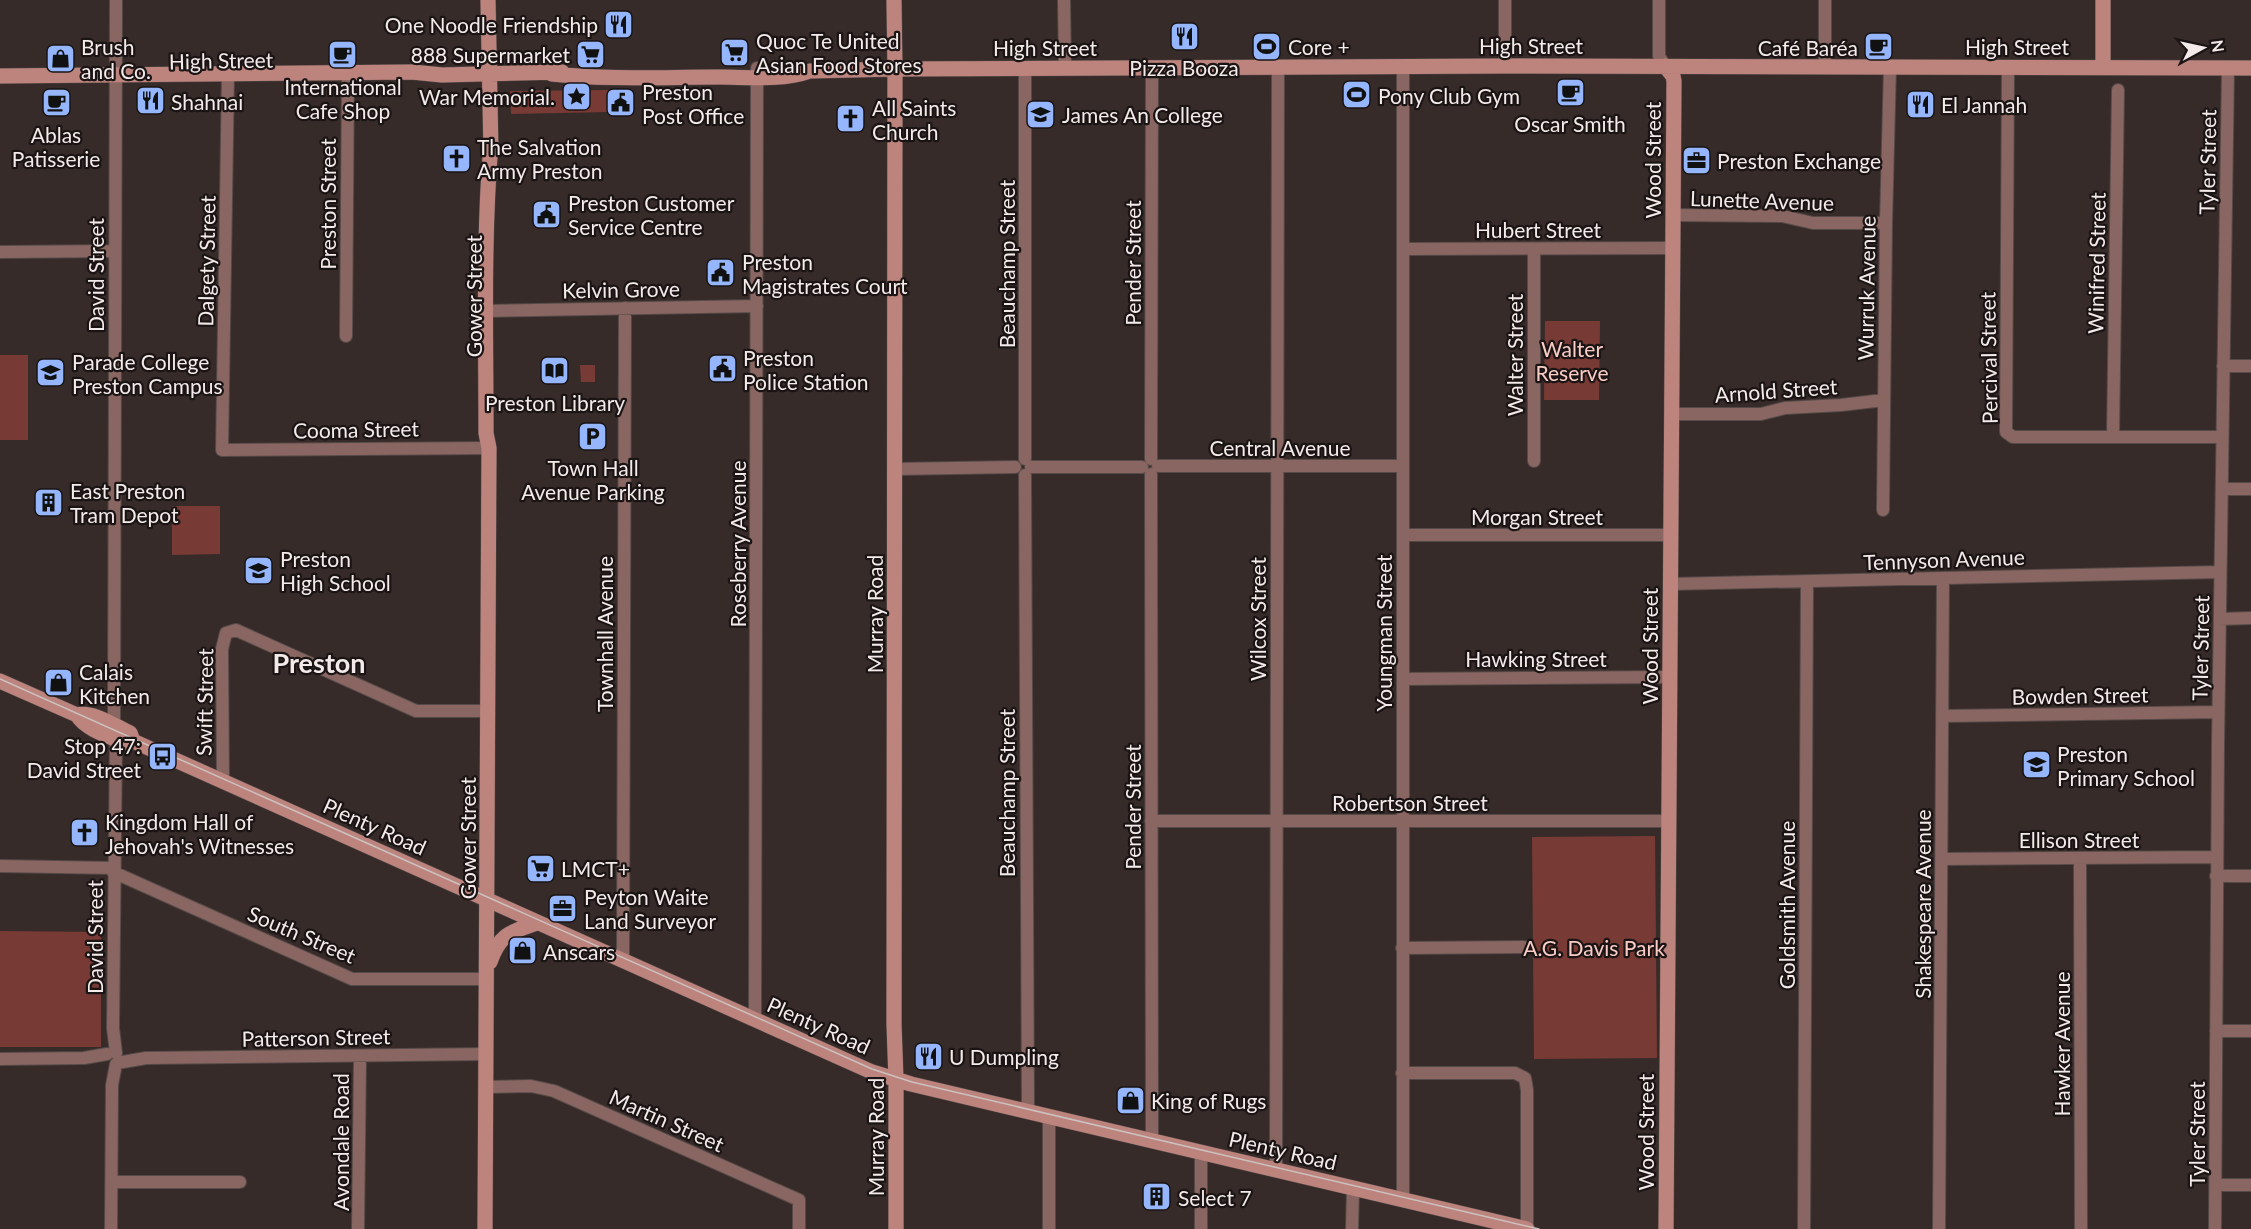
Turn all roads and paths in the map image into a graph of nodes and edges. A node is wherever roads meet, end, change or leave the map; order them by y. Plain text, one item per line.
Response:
1 (116, 0) edge
2 (488, 0) edge
3 (894, 0) edge
4 (1064, 0) edge
5 (1505, 0) edge
6 (1659, 0) edge
7 (1825, 0) edge
8 (2103, 0) edge
9 (1403, 66) junction
10 (1505, 66) junction
11 (1665, 66) junction
12 (1825, 66) junction
13 (1890, 66) junction
14 (1278, 67) junction
15 (2008, 67) junction
16 (2103, 67) junction
17 (1065, 68) junction
18 (1152, 68) junction
19 (2228, 68) junction
20 (2251, 68) edge
21 (896, 69) junction
22 (1025, 69) junction
23 (757, 72) junction
24 (490, 75) junction
25 (0, 76) edge
26 (348, 76) junction
27 (228, 77) junction
28 (115, 79) junction
29 (0, 83) edge
30 (2118, 90) dead end
31 (1672, 216) junction
32 (1886, 223) junction
33 (1672, 248) junction
34 (1403, 249) junction
35 (1534, 249) junction
36 (115, 251) junction
37 (0, 252) edge
38 (757, 306) junction
39 (625, 308) junction
40 (490, 311) junction
41 (346, 336) dead end
42 (2223, 366) junction
43 (2251, 366) edge
44 (1884, 400) junction
45 (1671, 414) junction
46 (2113, 436) junction
47 (2222, 436) junction
48 (489, 448) junction
49 (222, 450) joint
50 (1533, 461) dead end
51 (1151, 466) junction
52 (1277, 466) junction
53 (1402, 466) junction
54 (1024, 467) junction
55 (895, 469) junction
56 (2222, 489) junction
57 (2251, 489) edge
58 (1883, 510) dead end
59 (1403, 535) junction
60 (1670, 535) junction
61 (2220, 572) junction
62 (1943, 578) junction
63 (1807, 582) junction
64 (1670, 584) junction
65 (2251, 618) edge
66 (2220, 619) junction
67 (1669, 677) junction
68 (1403, 679) junction
69 (0, 681) edge
70 (489, 711) junction
71 (2218, 712) junction
72 (1942, 716) junction
73 (115, 733) junction
74 (223, 781) junction
75 (1151, 821) junction
76 (1276, 821) junction
77 (1668, 821) junction
78 (1402, 822) junction
79 (2217, 857) junction
80 (1942, 859) junction
81 (2080, 859) junction
82 (0, 867) edge
83 (114, 870) junction
84 (2216, 876) junction
85 (2251, 876) edge
86 (488, 900) junction
87 (537, 923) junction
88 (1524, 947) dead end
89 (1402, 948) junction
90 (623, 960) junction
91 (487, 974) junction
92 (756, 1020) junction
93 (2216, 1031) junction
94 (2251, 1031) edge
95 (487, 1054) junction
96 (360, 1056) junction
97 (112, 1058) junction
98 (0, 1059) edge
99 (1402, 1073) junction
100 (896, 1080) junction
101 (487, 1086) junction
102 (1028, 1112) junction
103 (1049, 1116) junction
104 (1152, 1141) junction
105 (1201, 1152) junction
106 (1276, 1170) junction
107 (112, 1182) junction
108 (240, 1182) dead end
109 (2216, 1185) junction
110 (2251, 1185) edge
111 (1353, 1188) junction
112 (1403, 1200) junction
113 (1504, 1226) edge
114 (111, 1229) edge
115 (358, 1229) edge
116 (485, 1229) edge
117 (799, 1229) edge
118 (896, 1229) edge
119 (1049, 1229) edge
120 (1201, 1229) edge
121 (1352, 1229) edge
122 (1527, 1229) edge
123 (1666, 1229) edge
124 (1804, 1229) edge
125 (1939, 1229) edge
126 (2081, 1229) edge
127 (2215, 1229) edge

1 - 28 street, David Street
2 - 24 main road, Gower Street
3 - 21 main road, Murray Road
4 - 17 street
5 - 10 street
6 - 11 street
7 - 12 street
8 - 16 main road
9 - 10 main road, High Street
9 - 14 main road, High Street
9 - 34 street, Youngman Street
10 - 11 main road, High Street
11 - 12 main road, High Street
11 - 31 main road, Wood Street
12 - 13 main road, High Street
13 - 15 main road, High Street
13 - 32 street, Wurruk Avenue
14 - 18 main road, High Street
14 - 52 street, Wilcox Street
15 - 16 main road, High Street
15 - 46 street, Percival Street
16 - 19 main road, High Street
17 - 18 main road, High Street
17 - 22 main road, High Street
18 - 51 street, Pender Street
19 - 20 main road, High Street
19 - 42 street, Tyler Street
21 - 22 main road, High Street
21 - 23 main road, High Street
21 - 55 main road, Murray Road
22 - 54 street, Beauchamp Street
23 - 24 main road, High Street
23 - 38 street, Roseberry Avenue
24 - 26 main road, High Street
24 - 40 main road, Gower Street
25 - 28 main road, High Street
26 - 27 main road, High Street
26 - 41 street, Preston Street
27 - 28 main road, High Street
27 - 49 street, Dalgety Street
28 - 29 main road, High Street
28 - 36 street, David Street
30 - 46 street, Winifred Street
31 - 32 street, Lunette Avenue
31 - 33 main road, Wood Street
32 - 44 street, Wurruk Avenue
33 - 35 street, Hubert Street
33 - 45 main road, Wood Street
34 - 35 street, Hubert Street
34 - 53 street, Youngman Street
35 - 50 street, Walter Street
36 - 37 street
36 - 73 street, David Street
38 - 39 street, Kelvin Grove
38 - 92 street, Roseberry Avenue
39 - 40 street, Kelvin Grove
39 - 90 street, Townhall Avenue
40 - 48 main road, Gower Street
42 - 43 street
42 - 47 street, Tyler Street
44 - 45 street, Arnold Street
44 - 58 street, Wurruk Avenue
45 - 60 main road, Wood Street
46 - 47 street, Percival Street
47 - 56 street, Tyler Street
48 - 49 street, Cooma Street
48 - 70 main road, Gower Street
51 - 52 street, Central Avenue
51 - 54 street, Central Avenue
51 - 75 street, Pender Street
52 - 53 street, Central Avenue
52 - 76 street, Wilcox Street
53 - 59 street, Youngman Street
54 - 55 street, Central Avenue
54 - 102 street, Beauchamp Street
55 - 100 main road, Murray Road
56 - 57 street
56 - 61 street, Tyler Street
59 - 60 street, Morgan Street
59 - 68 street, Youngman Street
60 - 64 main road, Wood Street
61 - 62 street, Tennyson Avenue
61 - 66 street, Tyler Street
62 - 63 street, Tennyson Avenue
62 - 72 street, Shakespeare Avenue
63 - 64 street, Tennyson Avenue
63 - 124 street, Goldsmith Avenue
64 - 67 main road, Wood Street
65 - 66 street
66 - 71 street, Tyler Street
67 - 68 street, Hawking Street
67 - 77 main road, Wood Street
68 - 78 street, Youngman Street
69 - 73 main road, Plenty Road
70 - 74 street, Swift Street
70 - 86 main road, Gower Street
71 - 72 street, Bowden Street
71 - 79 street, Tyler Street
72 - 80 street, Shakespeare Avenue
73 - 74 main road, Plenty Road
73 - 83 street, David Street
74 - 86 main road, Plenty Road
75 - 76 street, Robertson Street
75 - 104 street, Pender Street
76 - 78 street, Robertson Street
76 - 106 street, Wilcox Street
77 - 78 street, Robertson Street
77 - 123 main road, Wood Street
78 - 89 street, Youngman Street
79 - 81 street, Ellison Street
79 - 84 street, Tyler Street
80 - 81 street, Ellison Street
80 - 125 street, Shakespeare Avenue
81 - 126 street, Hawker Avenue
82 - 83 street, South Street
83 - 91 street, South Street
83 - 97 street, David Street
84 - 85 street
84 - 93 street, Tyler Street
86 - 87 main road, Plenty Road
86 - 91 main road, Gower Street
87 - 90 main road, Plenty Road
87 - 91 main road
88 - 89 street
89 - 99 street, Youngman Street
90 - 92 main road, Plenty Road
91 - 95 main road, Gower Street
92 - 100 main road, Plenty Road
93 - 94 street
93 - 109 street, Tyler Street
95 - 96 street, Patterson Street
95 - 101 main road, Gower Street
96 - 97 street, Patterson Street
96 - 115 street, Avondale Road
97 - 98 street, Patterson Street
97 - 107 street, David Street
99 - 112 street, Youngman Street
99 - 122 street
100 - 102 main road, Plenty Road
100 - 118 main road, Murray Road
101 - 116 main road, Gower Street
101 - 117 street, Martin Street
102 - 103 main road, Plenty Road
103 - 104 main road, Plenty Road
103 - 119 street
104 - 105 main road, Plenty Road
105 - 106 main road, Plenty Road
105 - 120 street
106 - 111 main road, Plenty Road
107 - 108 street
107 - 114 street, David Street
109 - 110 street
109 - 127 street, Tyler Street
111 - 112 main road, Plenty Road
111 - 121 street
112 - 113 main road, Plenty Road
113 - 122 main road, Plenty Road

